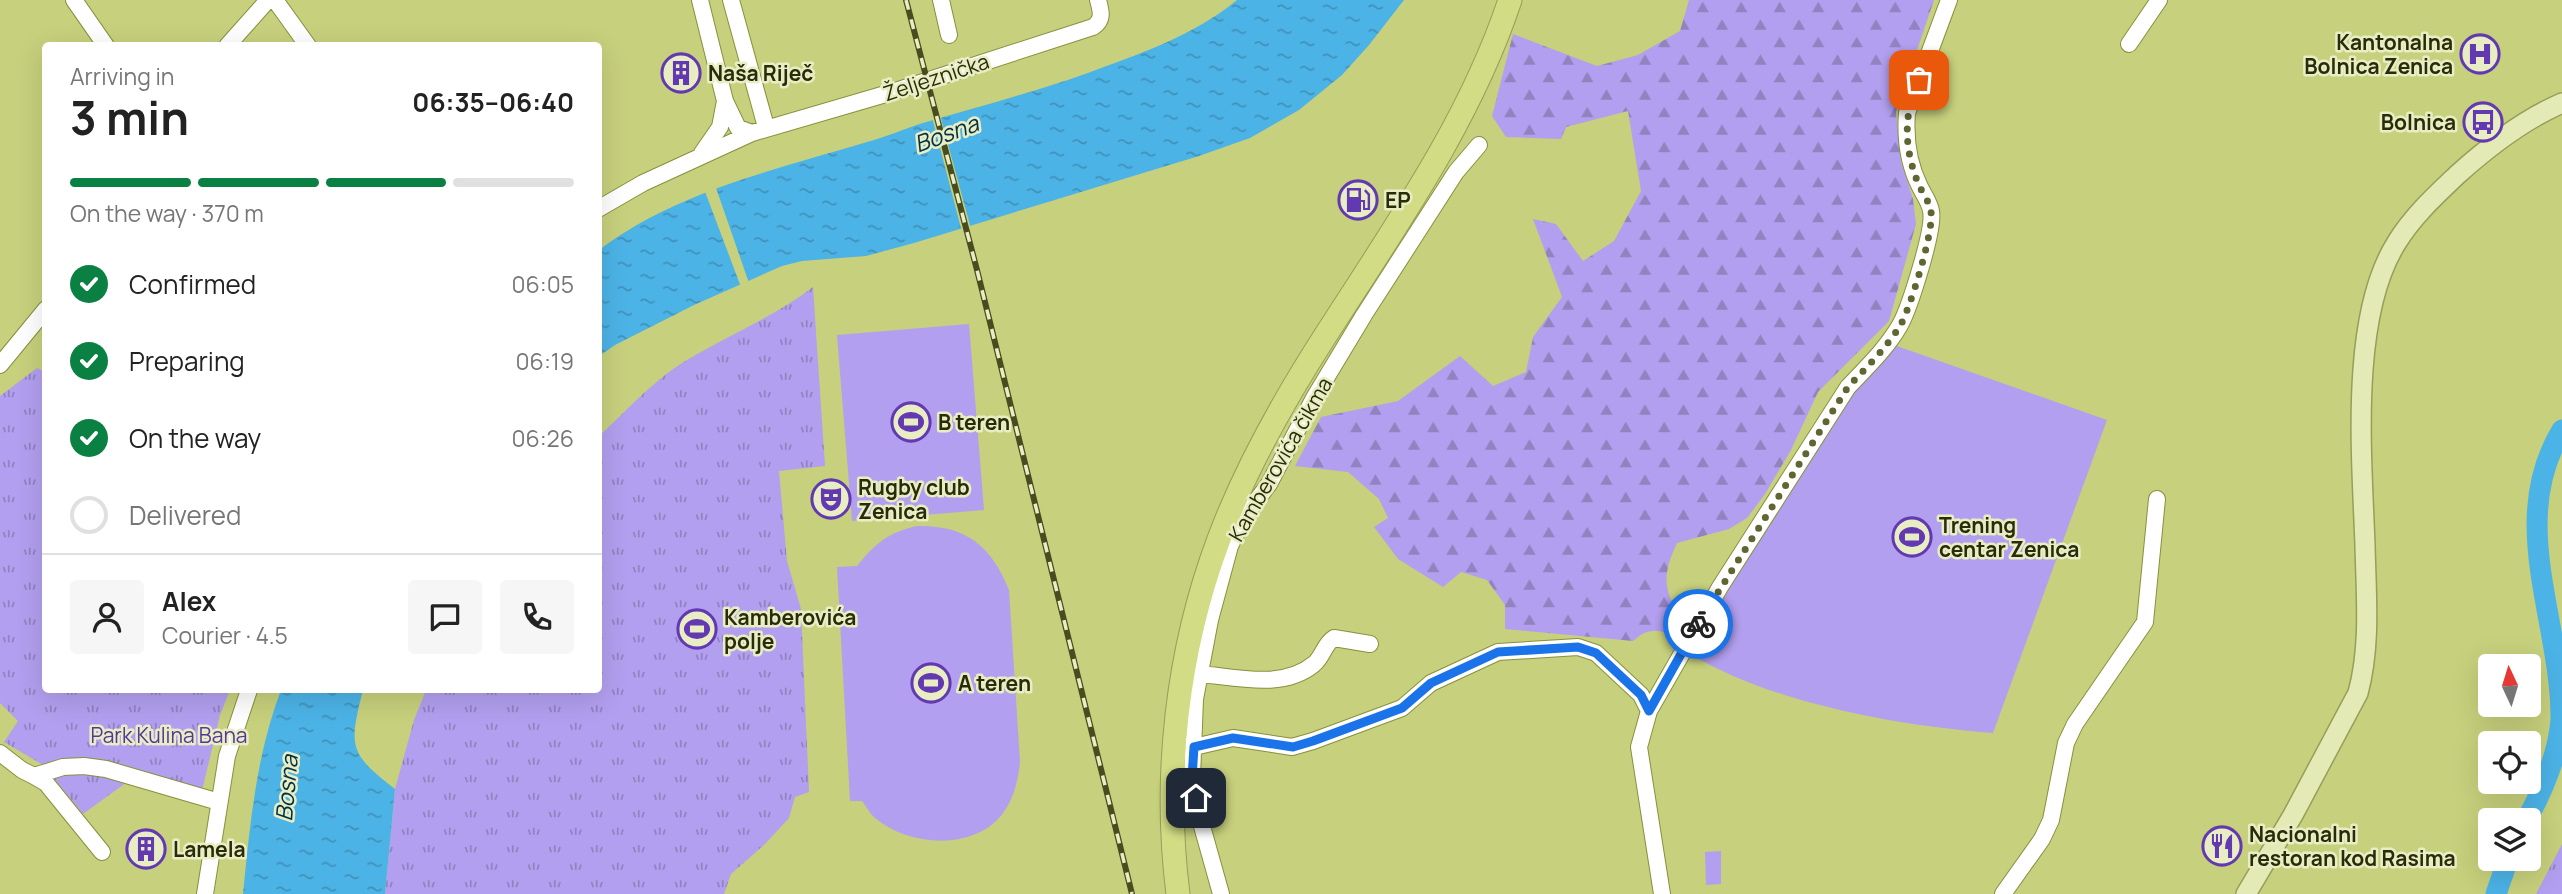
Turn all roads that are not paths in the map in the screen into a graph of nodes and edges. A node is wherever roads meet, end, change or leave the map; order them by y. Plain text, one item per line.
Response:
1 (74, 0) edge
2 (268, 0) edge
3 (275, 0) edge
4 (701, 0) edge
5 (731, 0) edge
6 (941, 0) edge
7 (1098, 0) edge
8 (1510, 0) edge
9 (1949, 0) edge
10 (2159, 0) edge
11 (949, 35) dead end
12 (103, 42) edge
13 (230, 42) edge
14 (305, 42) edge
15 (2129, 44) dead end
16 (725, 101) junction
17 (2562, 103) edge
18 (759, 130) junction
19 (1479, 145) dead end
20 (701, 155) junction
21 (602, 207) edge
22 (42, 314) edge
23 (0, 365) edge
24 (2157, 499) dead end
25 (1370, 644) dead end
26 (1200, 674) junction
27 (248, 693) edge
28 (1649, 711) junction
29 (1194, 747) junction
30 (0, 753) edge
31 (34, 776) junction
32 (219, 802) junction
33 (102, 852) dead end
34 (205, 894) edge
35 (1178, 894) edge
36 (1221, 894) edge
37 (1662, 894) edge
38 (2003, 894) edge
39 (2246, 894) edge

1 - 12 street
2 - 13 street
3 - 14 street
4 - 16 street
5 - 18 street
6 - 11 street
7 - 18 street, Željeznička
8 - 35 highway
9 - 28 street
10 - 15 street
16 - 18 street
16 - 20 street
17 - 39 main road
18 - 20 street, Željeznička
19 - 26 street, Kamberovića čikma
20 - 21 street, Željeznička
22 - 23 street
24 - 38 street
25 - 26 street
26 - 29 street, Kamberovića čikma
27 - 32 street
28 - 29 street
28 - 37 street
29 - 36 street, Kamberovića čikma
30 - 31 street
31 - 32 street
31 - 33 street
32 - 34 street

